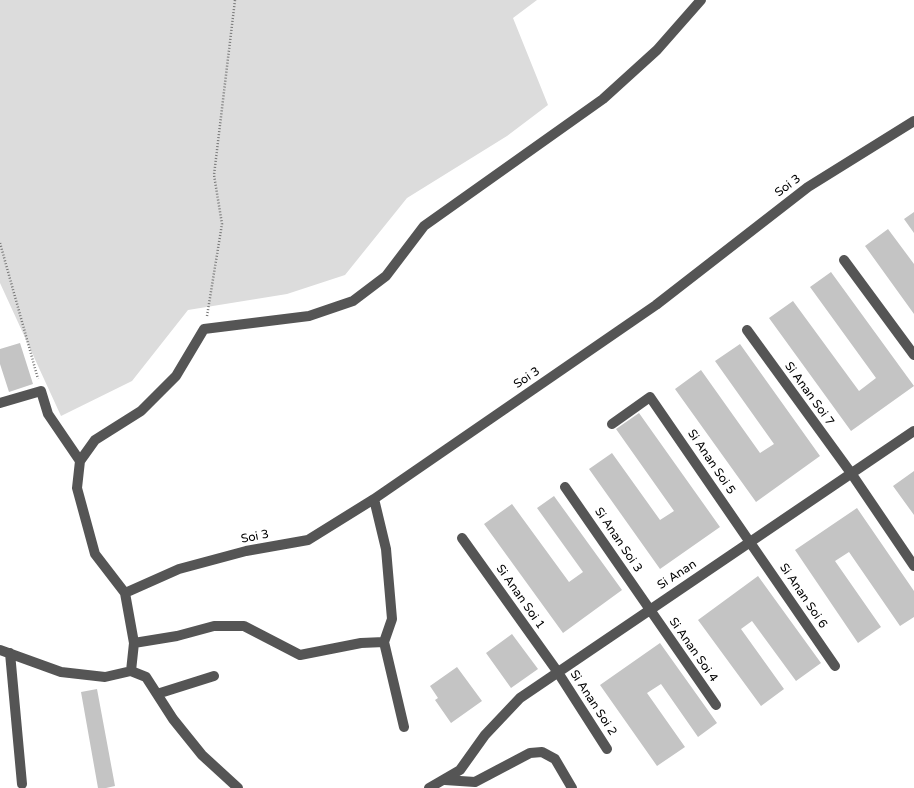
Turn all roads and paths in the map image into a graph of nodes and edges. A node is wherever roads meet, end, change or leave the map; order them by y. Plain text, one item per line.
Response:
1 (235, 0) edge
2 (702, 0) edge
3 (914, 121) edge
4 (0, 243) edge
5 (844, 260) dead end
6 (204, 329) junction
7 (747, 330) dead end
8 (914, 355) edge
9 (41, 391) junction
10 (0, 403) edge
11 (612, 424) dead end
12 (914, 431) edge
13 (80, 461) junction
14 (851, 473) junction
15 (565, 486) dead end
16 (374, 499) junction
17 (462, 538) dead end
18 (749, 541) junction
19 (914, 566) edge
20 (125, 593) junction
21 (649, 609) junction
22 (384, 642) junction
23 (134, 644) junction
24 (5, 652) edge
25 (835, 666) dead end
26 (130, 671) junction
27 (557, 672) junction
28 (214, 676) dead end
29 (157, 694) junction
30 (716, 705) dead end
31 (404, 727) dead end
32 (607, 749) dead end
33 (445, 780) junction
34 (22, 784) dead end
35 (478, 785) edge
36 (238, 788) edge
37 (429, 788) edge
38 (572, 788) edge

1 - 6 path
2 - 6 street
3 - 16 street, Soi 3
4 - 9 path
5 - 8 street
6 - 13 street
7 - 14 street, Si Anan Soi 7
9 - 10 street
9 - 13 street
11 - 18 street, Si Anan Soi 5
12 - 14 street, Si Anan
13 - 20 street
14 - 18 street, Si Anan
14 - 19 street, Si Anan Soi 7
15 - 21 street, Si Anan Soi 3
16 - 20 street, Soi 3
16 - 22 street
17 - 27 street, Si Anan Soi 1
18 - 21 street, Si Anan
18 - 25 street, Si Anan Soi 6
20 - 23 street
21 - 27 street, Si Anan
21 - 30 street, Si Anan Soi 4
22 - 23 street
22 - 31 street
23 - 26 street
24 - 26 street
24 - 34 street
26 - 29 street
27 - 32 street, Si Anan Soi 2
27 - 33 street, Si Anan
28 - 29 street
29 - 36 street
33 - 35 street
33 - 37 street, Si Anan
35 - 38 street

